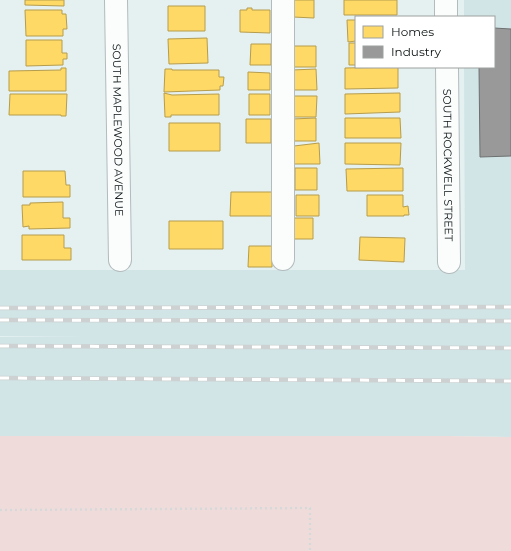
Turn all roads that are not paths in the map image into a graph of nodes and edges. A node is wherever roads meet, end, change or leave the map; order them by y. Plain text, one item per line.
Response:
1 (116, 0) edge
2 (283, 0) edge
3 (446, 0) edge
4 (446, 16) edge
5 (447, 68) edge
6 (120, 260) dead end
7 (283, 260) dead end
8 (449, 262) dead end

1 - 6 street, SOUTH MAPLEWOOD AVENUE
2 - 7 street
3 - 4 street
5 - 8 street, SOUTH ROCKWELL STREET

